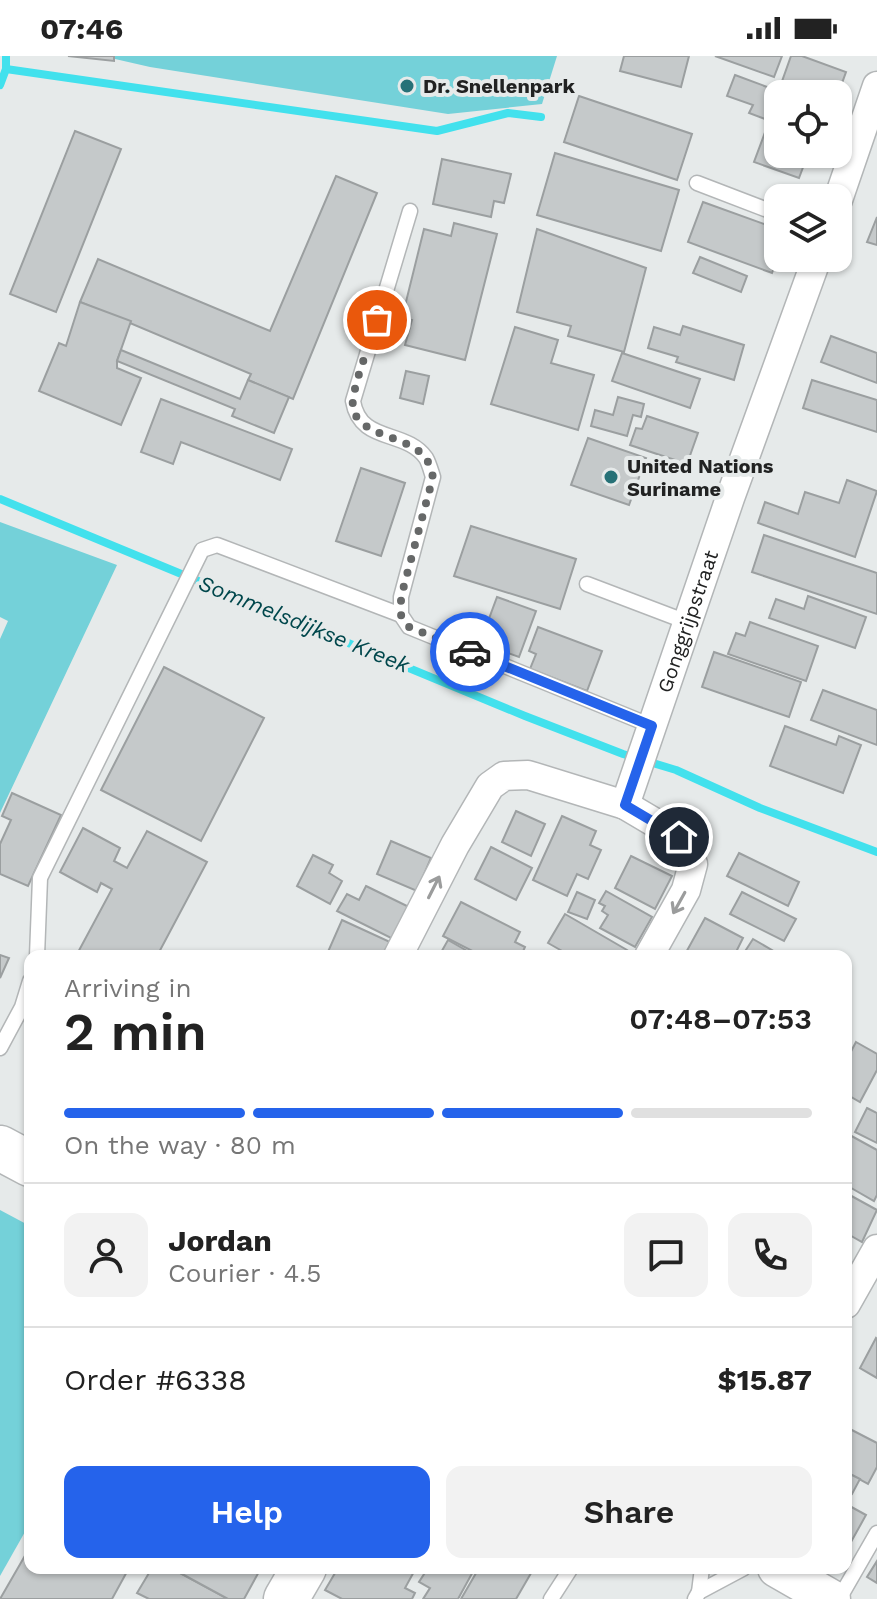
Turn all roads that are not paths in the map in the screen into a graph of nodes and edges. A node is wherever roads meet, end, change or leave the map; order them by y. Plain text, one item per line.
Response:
1 (877, 86) edge
2 (697, 183) dead end
3 (843, 184) edge
4 (764, 209) edge
5 (410, 211) dead end
6 (812, 272) edge
7 (587, 584) dead end
8 (401, 615) junction
9 (687, 622) junction
10 (651, 729) junction
11 (629, 794) junction
12 (37, 950) edge
13 (401, 950) edge
14 (652, 950) edge
15 (24, 1012) edge
16 (0, 1048) edge
17 (0, 1148) edge
18 (24, 1161) edge
19 (877, 1249) edge
20 (852, 1293) edge
21 (877, 1533) edge
22 (567, 1574) edge
23 (701, 1574) edge
24 (734, 1574) edge
25 (787, 1574) edge
26 (697, 1596) edge
27 (551, 1599) edge
28 (831, 1599) edge
29 (839, 1599) edge

1 - 3 street
2 - 4 lane
5 - 8 lane
6 - 9 street, Gonggrijpstraat
7 - 9 lane
8 - 10 lane
8 - 12 lane
9 - 10 street, Gonggrijpstraat
10 - 11 street, Gonggrijpstraat
13 -> 11 street
11 -> 14 street
15 - 16 lane
17 - 18 main road
19 - 20 street
21 - 29 lane
22 - 27 lane
23 - 26 lane
24 - 26 lane
25 - 28 main road

